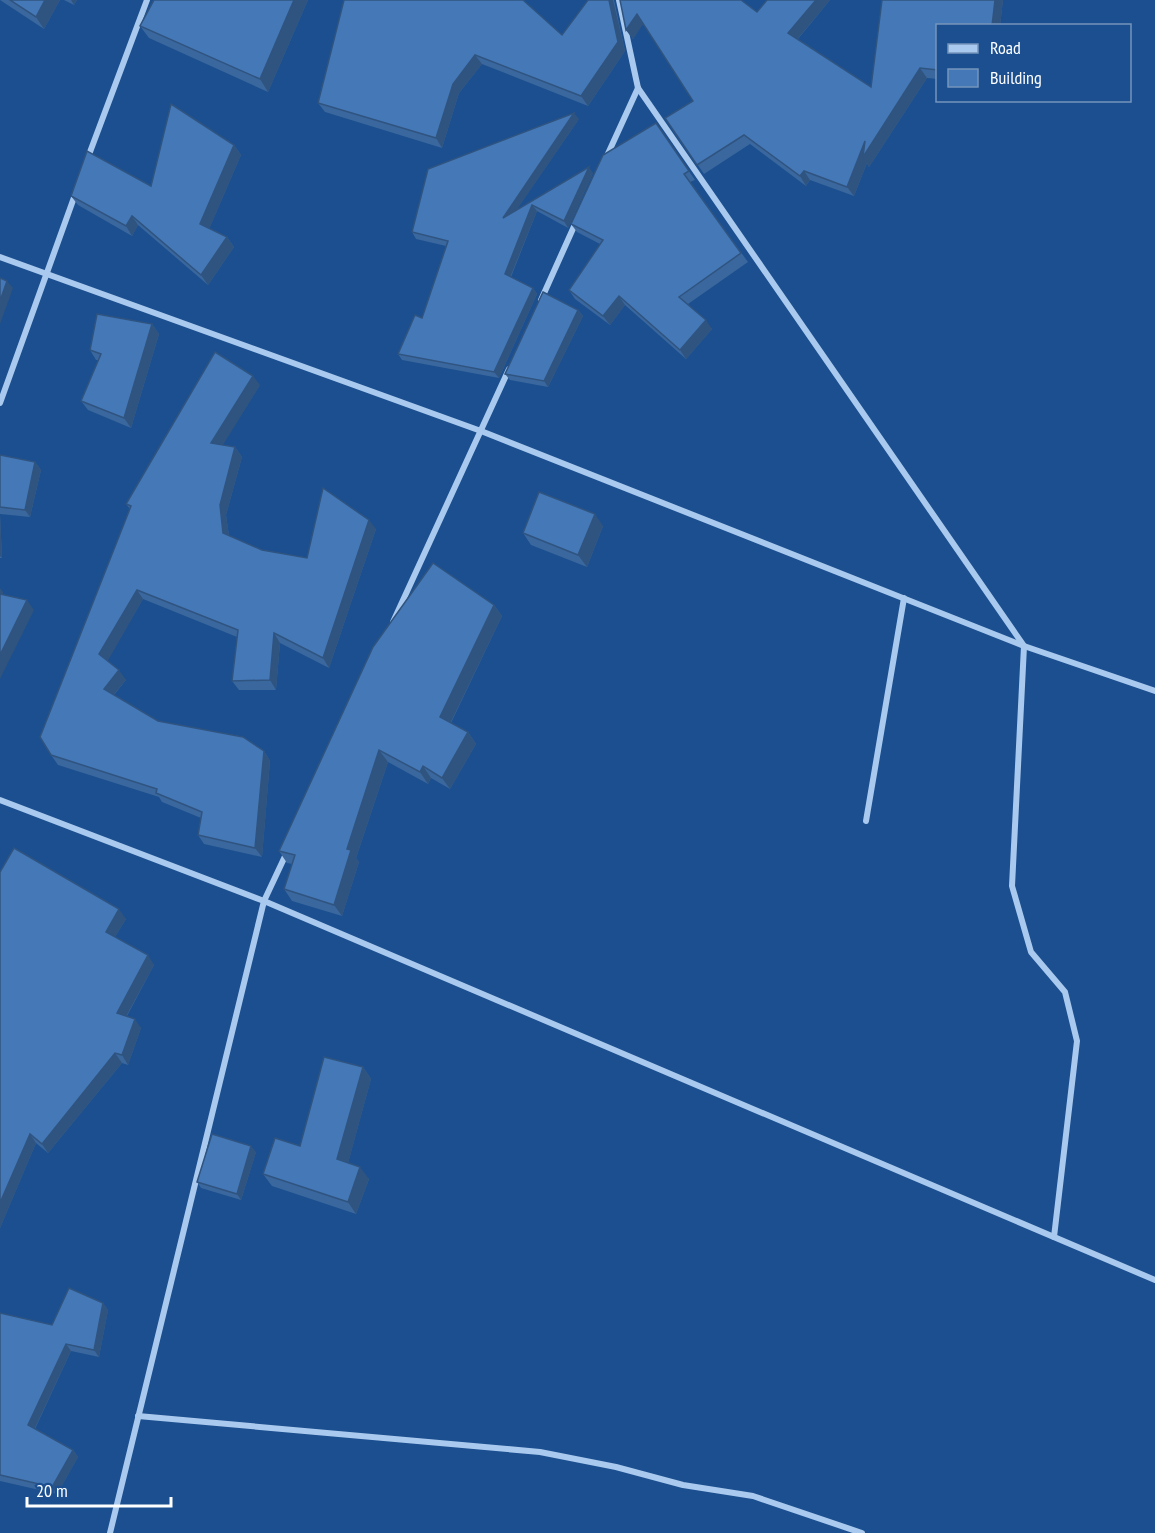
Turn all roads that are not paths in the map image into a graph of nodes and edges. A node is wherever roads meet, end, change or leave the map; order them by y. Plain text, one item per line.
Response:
1 (147, 0) edge
2 (619, 0) edge
3 (638, 88) junction
4 (603, 163) edge
5 (86, 165) edge
6 (77, 187) edge
7 (579, 216) edge
8 (0, 257) edge
9 (45, 275) junction
10 (535, 313) edge
11 (510, 366) edge
12 (0, 403) edge
13 (481, 431) junction
14 (904, 598) junction
15 (387, 634) edge
16 (1024, 646) junction
17 (1155, 691) edge
18 (0, 800) edge
19 (866, 821) dead end
20 (289, 848) edge
21 (264, 901) junction
22 (1054, 1237) junction
23 (1155, 1280) edge
24 (138, 1416) junction
25 (110, 1533) edge
26 (862, 1533) edge

1 - 5 street
2 - 3 street
3 - 4 street
3 - 16 street
6 - 9 street
7 - 10 street
8 - 9 street
9 - 12 street
9 - 13 street
11 - 13 street
13 - 14 street
13 - 15 street
14 - 16 street
14 - 19 street
16 - 17 street
16 - 22 street
18 - 21 street
20 - 21 street
21 - 22 street
21 - 24 street
22 - 23 street
24 - 25 street
24 - 26 street

